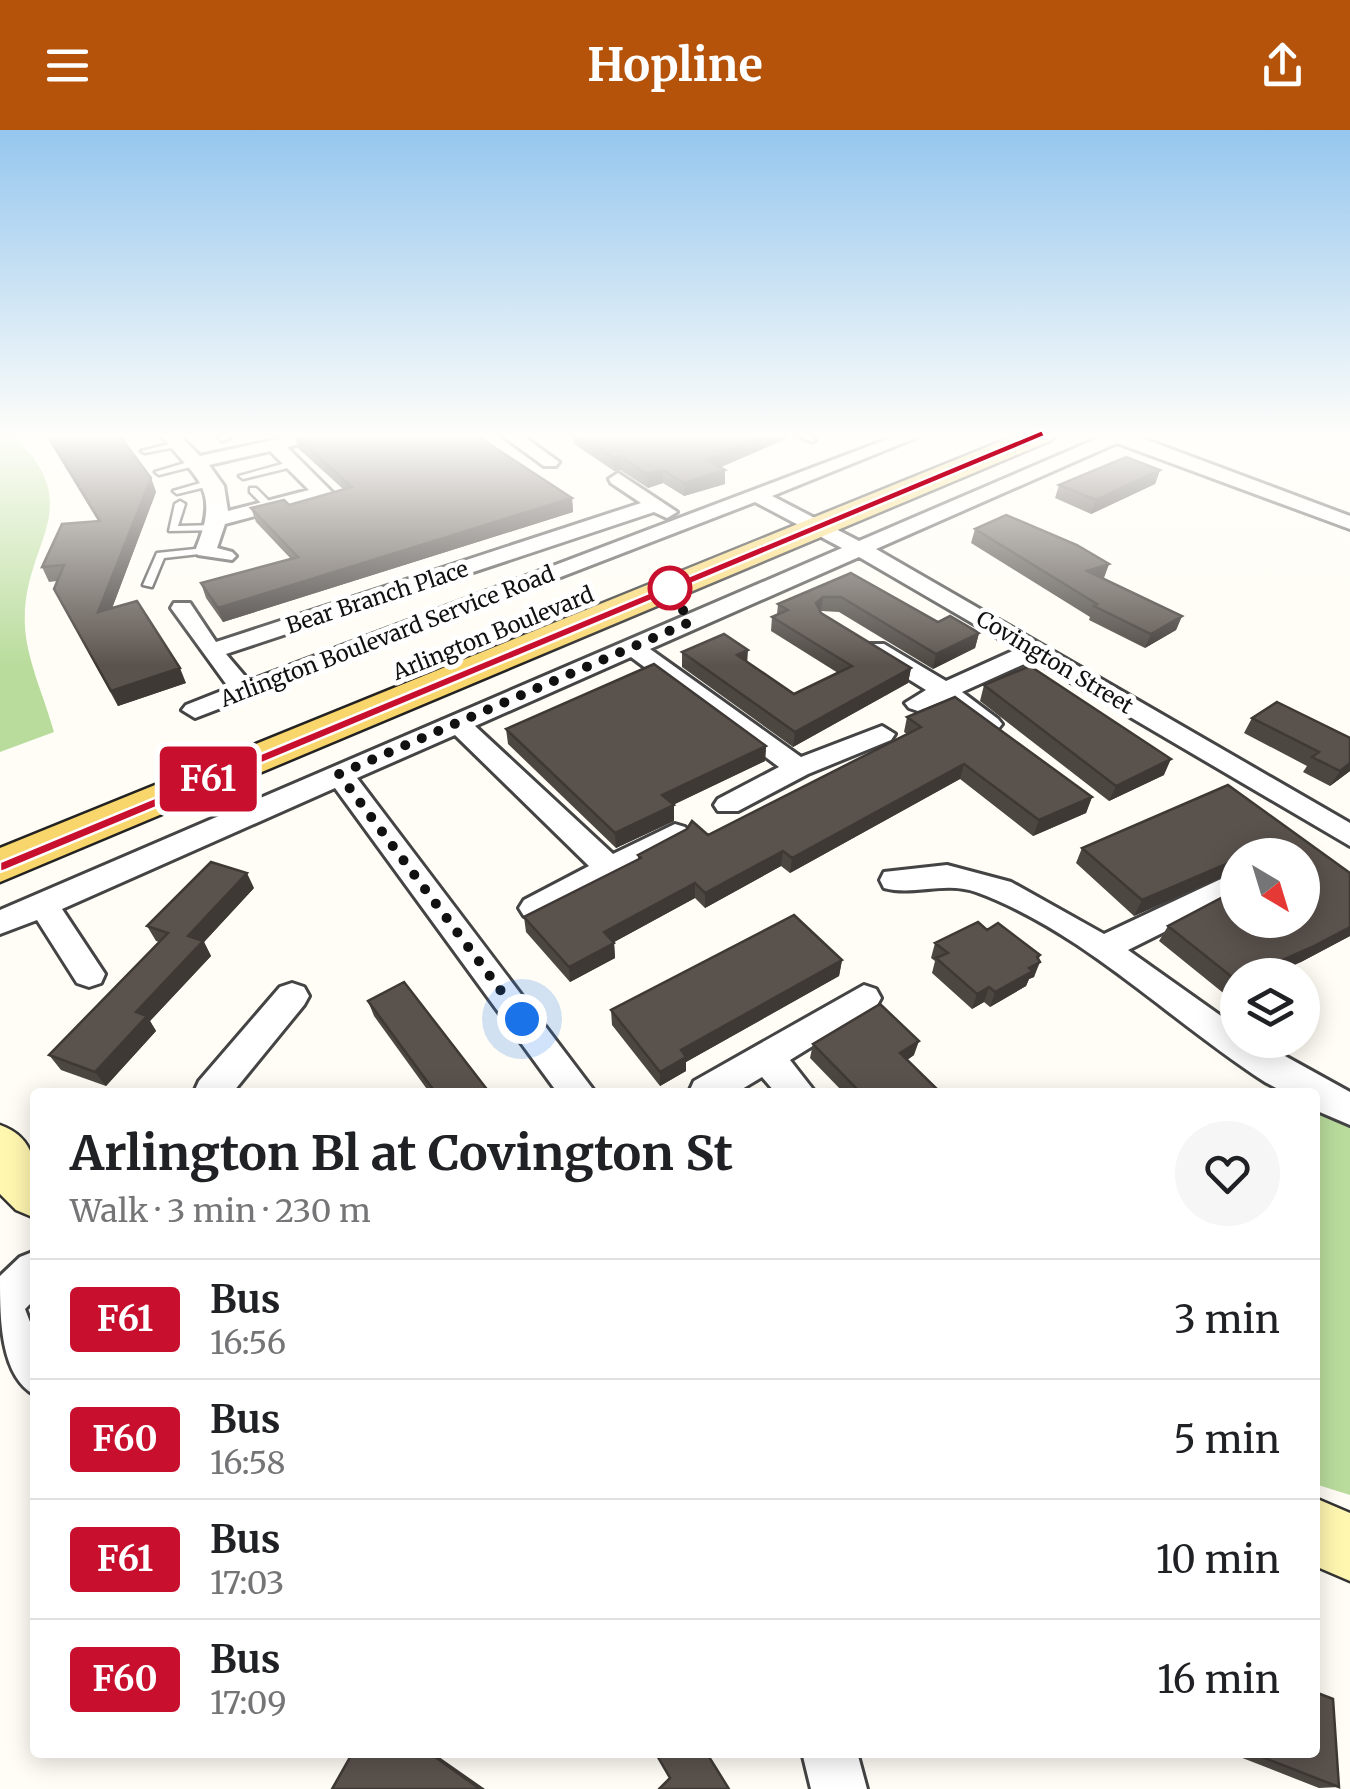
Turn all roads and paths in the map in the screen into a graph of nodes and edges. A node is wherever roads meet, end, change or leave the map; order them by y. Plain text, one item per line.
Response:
1 (178, 511) edge
2 (218, 511) edge
3 (253, 511) edge
4 (636, 511) edge
5 (666, 511) edge
6 (712, 511) edge
7 (788, 511) edge
8 (822, 511) edge
9 (828, 511) edge
10 (942, 511) edge
11 (1319, 511) edge
12 (804, 520) junction
13 (683, 522) junction
14 (218, 523) junction
15 (1350, 523) edge
16 (858, 548) junction
17 (204, 552) junction
18 (225, 556) dead end
19 (148, 585) dead end
20 (182, 608) dead end
21 (846, 630) edge
22 (632, 647) junction
23 (1036, 650) junction
24 (210, 651) junction
25 (244, 690) junction
26 (945, 690) junction
27 (918, 703) dead end
28 (194, 710) dead end
29 (457, 723) junction
30 (882, 734) dead end
31 (1003, 735) edge
32 (798, 768) junction
33 (339, 774) junction
34 (728, 805) dead end
35 (0, 830) edge
36 (674, 834) edge
37 (1350, 836) edge
38 (0, 866) edge
39 (608, 867) junction
40 (895, 880) dead end
41 (1220, 890) edge
42 (42, 904) junction
43 (535, 908) edge
44 (0, 923) edge
45 (1106, 949) junction
46 (89, 974) dead end
47 (292, 996) dead end
48 (864, 998) dead end
49 (766, 1058) junction
50 (215, 1088) edge
51 (574, 1088) edge
52 (714, 1088) edge
53 (792, 1088) edge
54 (1306, 1088) edge
55 (1320, 1095) edge
56 (1350, 1109) edge
57 (0, 1148) edge
58 (30, 1188) edge
59 (30, 1276) edge
60 (30, 1366) edge
61 (1320, 1534) edge
62 (1350, 1548) edge
63 (831, 1758) edge
64 (839, 1789) edge

1 - 14 lane
2 - 14 street
3 - 14 street
4 - 24 street, Bear Branch Place
5 - 13 street
6 - 13 street, Arlington Boulevard Service Road
7 - 12 street, Covington Street
8 - 12 main road, Arlington Boulevard
9 - 12 main road, Arlington Boulevard
10 - 16 street
11 - 15 street
12 - 16 street, Covington Street
12 - 35 main road, Arlington Boulevard
12 - 38 main road, Arlington Boulevard
13 - 25 street, Arlington Boulevard Service Road
14 - 17 street
16 - 22 street
16 - 23 street, Covington Street
17 - 18 street
17 - 19 lane
20 - 24 street
21 - 26 street
22 - 29 street
22 - 32 street
23 - 26 street
23 - 37 street, Covington Street
24 - 25 street
25 - 28 street, Arlington Boulevard Service Road
26 - 27 street
26 - 31 street
29 - 33 street
29 - 39 street
30 - 32 street
32 - 34 street
33 - 42 street
33 - 51 street
36 - 39 street
39 - 43 street
40 - 45 street
41 - 45 street
42 - 44 street
42 - 46 street
45 - 54 street
47 - 50 street
48 - 49 street
49 - 52 street
49 - 53 street
55 - 56 street
57 - 58 street
59 - 60 street
61 - 62 street
63 - 64 street

